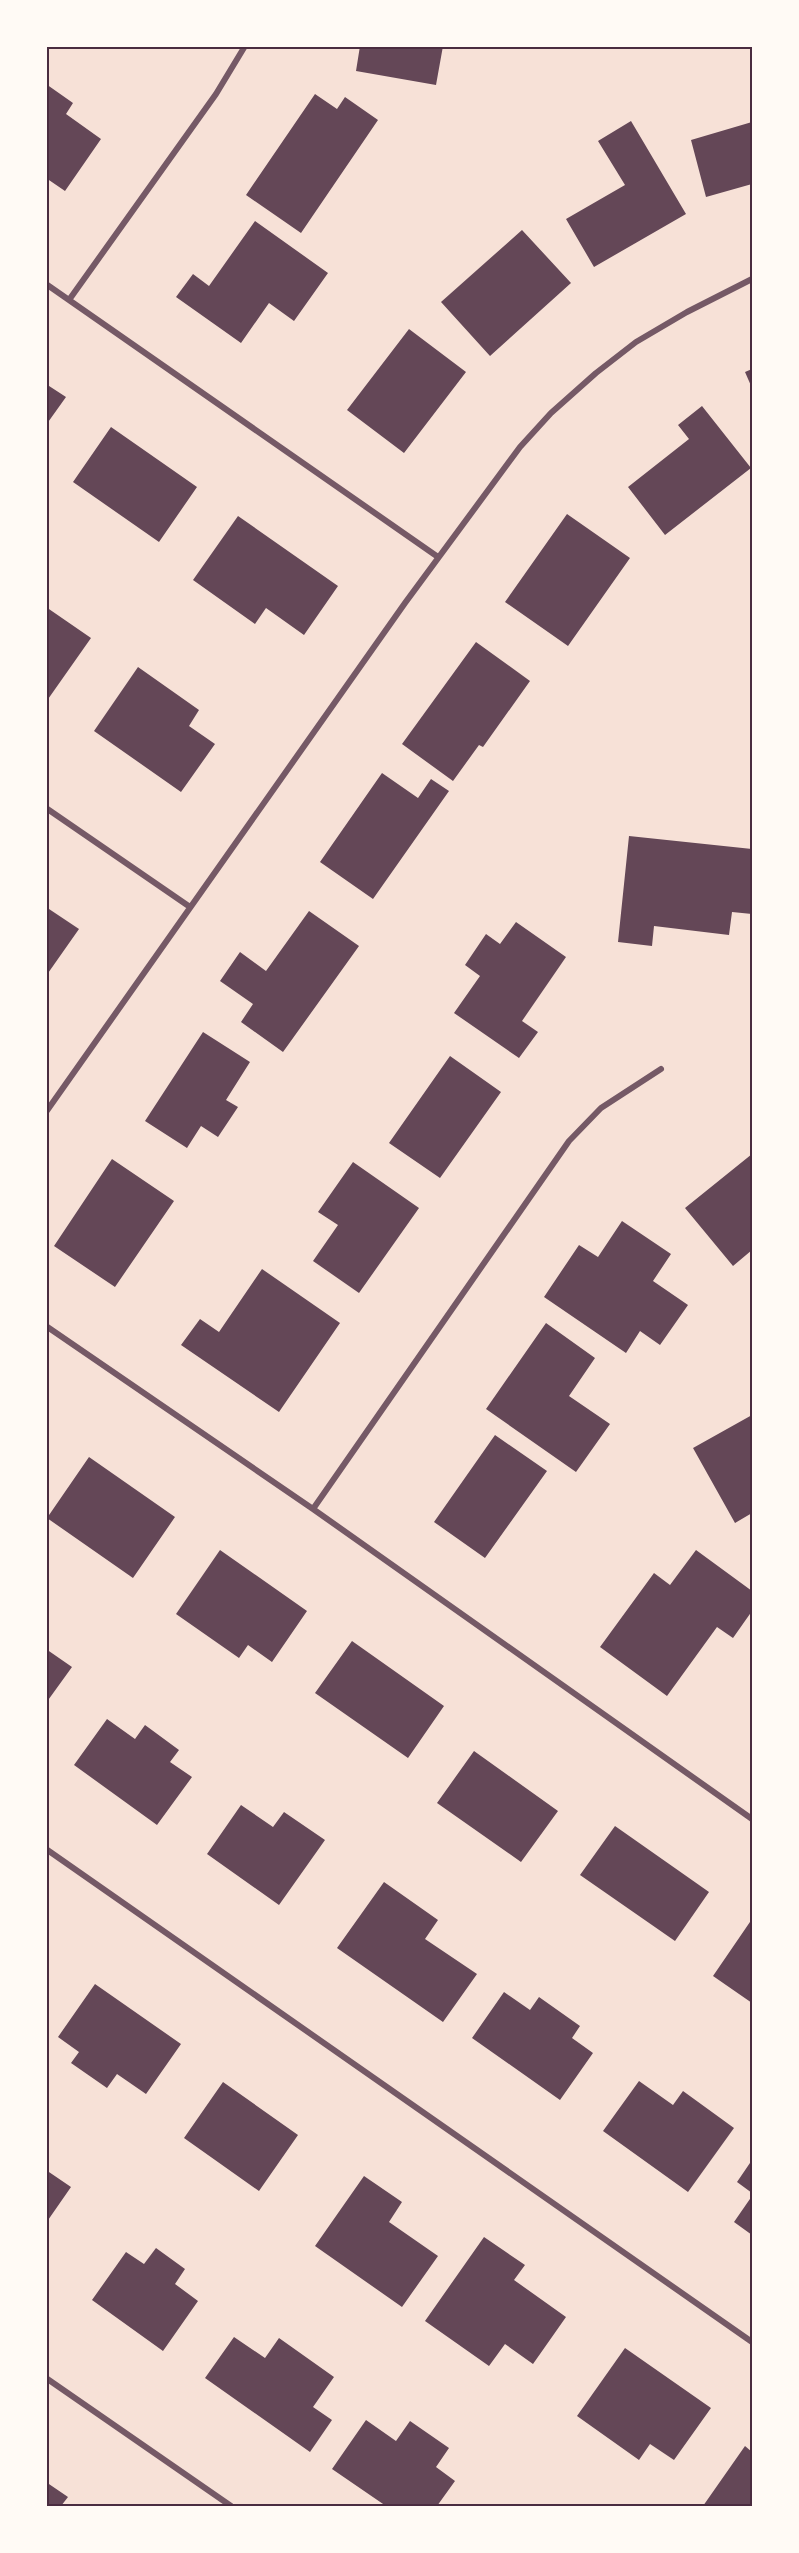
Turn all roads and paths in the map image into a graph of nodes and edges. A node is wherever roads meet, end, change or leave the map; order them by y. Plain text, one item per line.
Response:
1 (245, 46) edge
2 (753, 279) edge
3 (46, 284) edge
4 (69, 300) junction
5 (438, 557) junction
6 (46, 808) edge
7 (190, 907) junction
8 (661, 1069) dead end
9 (46, 1112) edge
10 (46, 1326) edge
11 (313, 1509) junction
12 (751, 1815) edge
13 (46, 1849) edge
14 (753, 2342) edge
15 (46, 2378) edge
16 (231, 2506) edge

1 - 4 street
2 - 5 street
3 - 4 street
4 - 5 street
5 - 7 street
6 - 7 street
7 - 9 street
8 - 11 street
10 - 11 street
11 - 12 street
13 - 14 street
15 - 16 street

